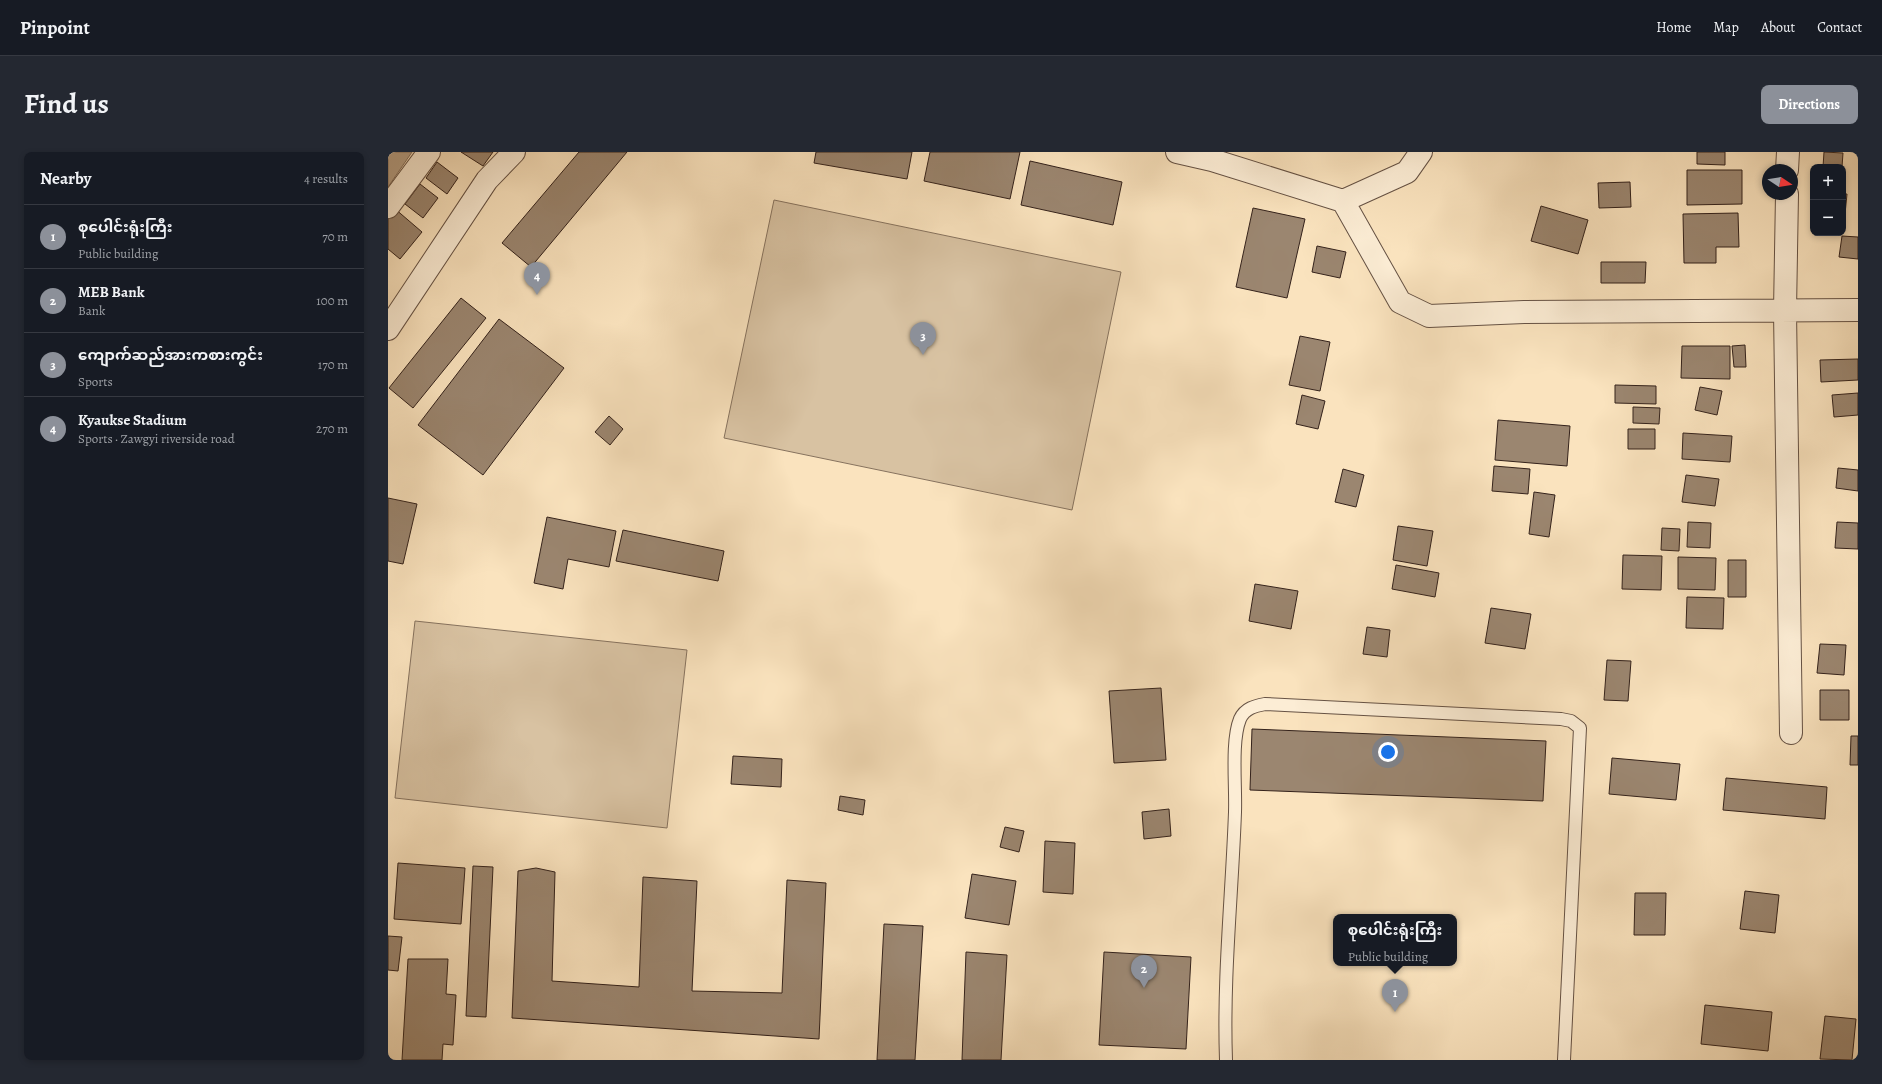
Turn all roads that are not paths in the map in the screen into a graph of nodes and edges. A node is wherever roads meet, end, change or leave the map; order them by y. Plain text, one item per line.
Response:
1 (429, 152) edge
2 (514, 152) edge
3 (1177, 152) edge
4 (1421, 152) edge
5 (1788, 152) edge
6 (1787, 164) edge
7 (1787, 200) edge
8 (1343, 201) junction
9 (388, 207) edge
10 (1858, 310) edge
11 (1785, 311) junction
12 (388, 329) edge
13 (1790, 733) dead end
14 (1226, 1060) edge
15 (1564, 1060) edge

1 - 9 street
2 - 12 street
3 - 8 street
4 - 8 street
5 - 6 street
7 - 11 street
8 - 11 street
10 - 11 street
11 - 13 street
14 - 15 lane

